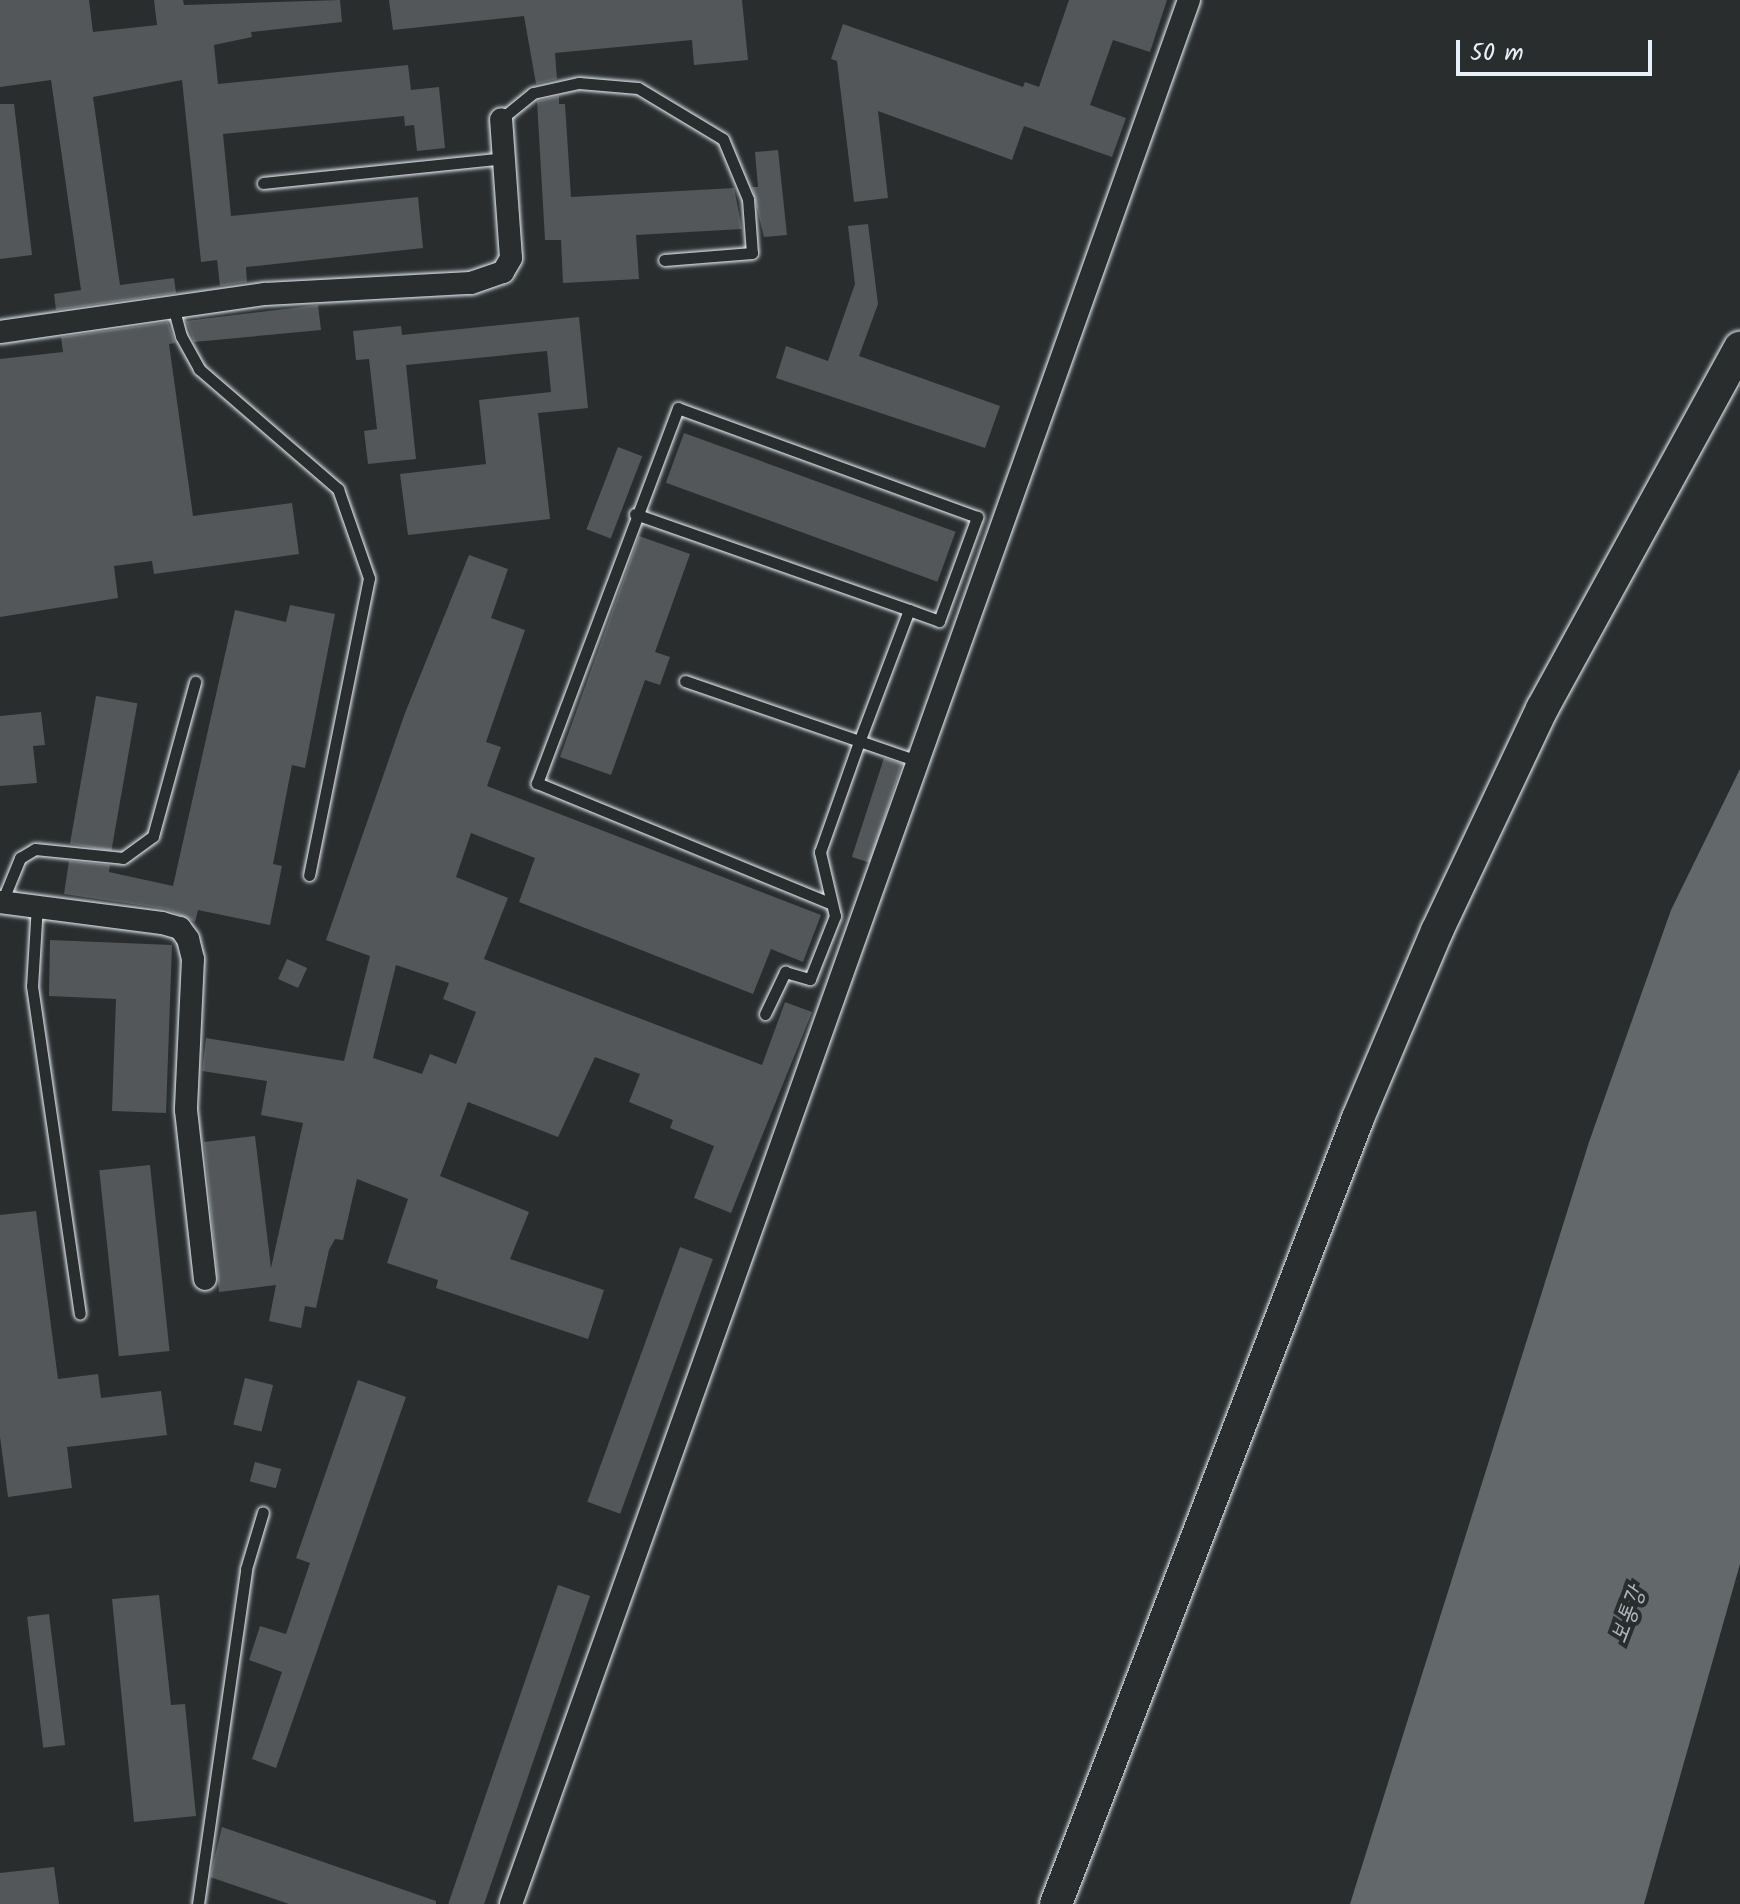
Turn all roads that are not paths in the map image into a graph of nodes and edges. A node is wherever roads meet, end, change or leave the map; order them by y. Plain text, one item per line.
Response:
1 (1189, 0) edge
2 (501, 119) joint
3 (503, 158) junction
4 (263, 183) dead end
5 (664, 260) dead end
6 (174, 310) junction
7 (0, 332) edge
8 (1740, 348) edge
9 (635, 514) junction
10 (909, 610) junction
11 (685, 681) dead end
12 (195, 682) dead end
13 (859, 742) junction
14 (915, 760) junction
15 (309, 875) dead end
16 (1, 902) edge
17 (829, 903) junction
18 (37, 905) junction
19 (765, 1014) dead end
20 (205, 1279) dead end
21 (80, 1314) dead end
22 (263, 1512) dead end
23 (198, 1904) edge
24 (511, 1904) edge
25 (1056, 1904) edge

1 - 14 street
2 - 3 street
2 - 5 lane
3 - 4 lane
3 - 6 street
6 - 7 street
6 - 15 lane
8 - 25 main road
9 - 10 lane
9 - 10 lane
9 - 17 lane
10 - 13 lane
11 - 13 lane
12 - 16 lane
13 - 14 lane
13 - 17 lane
14 - 24 street
16 - 18 street
17 - 19 lane
18 - 20 street
18 - 21 lane
22 - 23 lane

